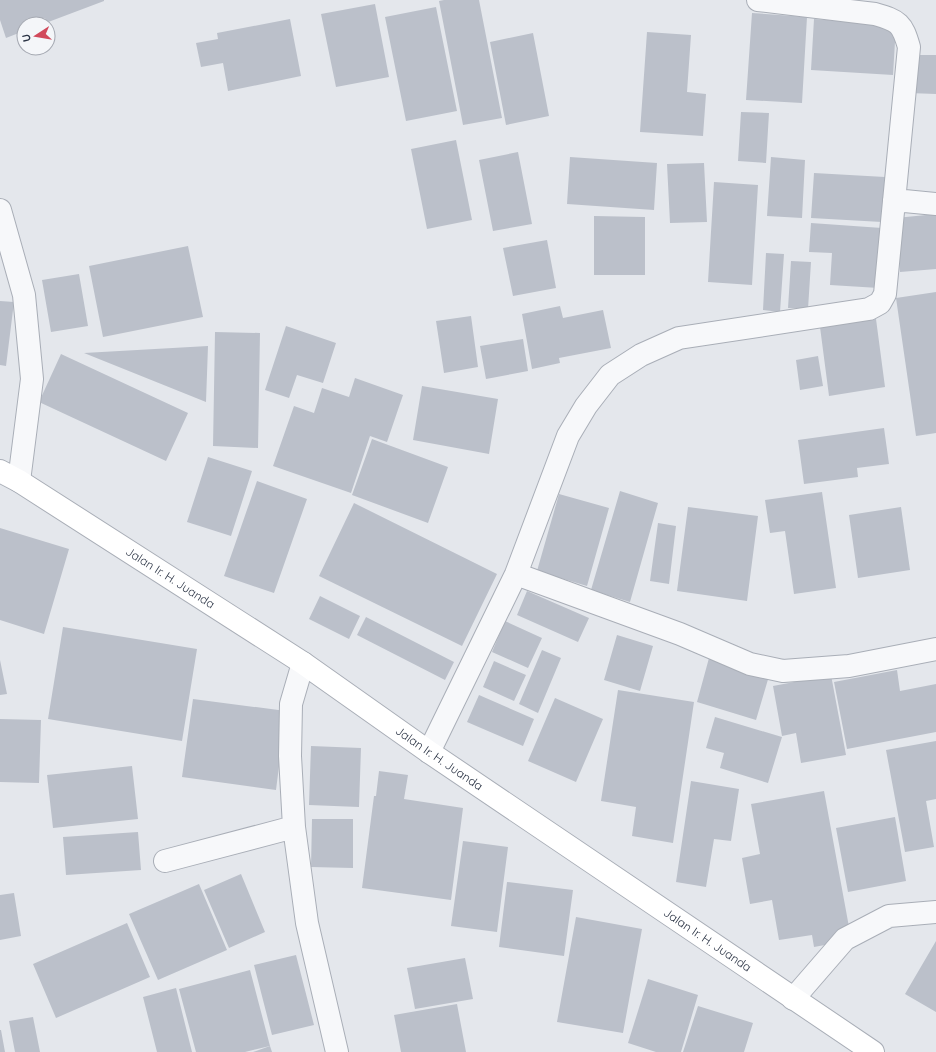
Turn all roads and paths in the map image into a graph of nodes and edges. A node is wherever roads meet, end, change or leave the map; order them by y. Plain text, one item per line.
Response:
1 (758, 0) edge
2 (894, 200) junction
3 (936, 204) edge
4 (0, 210) edge
5 (9, 476) edge
6 (516, 574) junction
7 (936, 649) edge
8 (303, 663) junction
9 (429, 752) junction
10 (294, 827) junction
11 (165, 861) dead end
12 (936, 912) edge
13 (793, 999) junction
14 (337, 1052) edge
15 (873, 1052) edge

1 - 2 street
2 - 3 street
2 - 6 street
4 - 5 street
5 - 8 main road, Jalan Ir. H. Juanda
6 - 7 street
6 - 9 street
8 - 9 main road, Jalan Ir. H. Juanda
8 - 10 street
9 - 13 main road, Jalan Ir. H. Juanda
10 - 11 street
10 - 14 street
12 - 13 street
13 - 15 main road, Jalan Ir. H. Juanda

